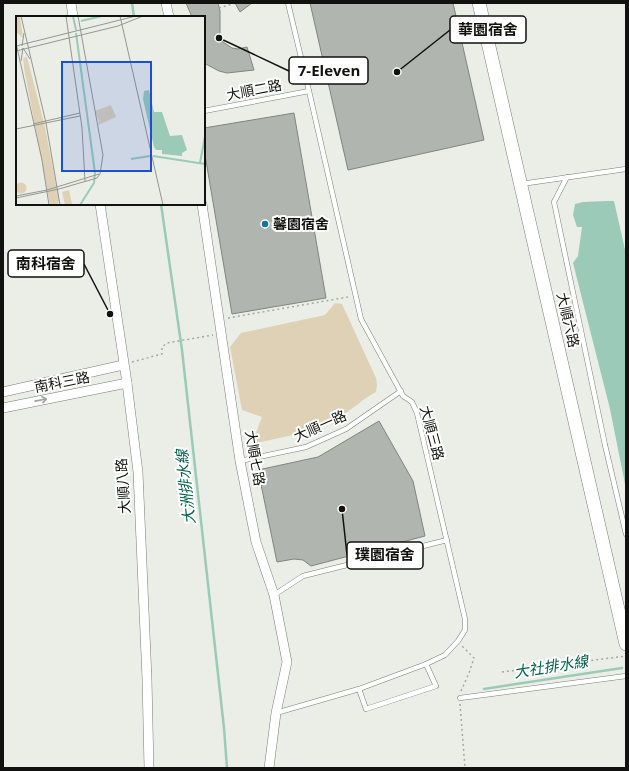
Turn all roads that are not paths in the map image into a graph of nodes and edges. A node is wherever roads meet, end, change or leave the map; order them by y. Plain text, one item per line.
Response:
1 (71, 3) edge
2 (166, 3) edge
3 (288, 3) edge
4 (480, 3) edge
5 (73, 16) edge
6 (169, 16) edge
7 (309, 90) junction
8 (205, 111) edge
9 (626, 169) edge
10 (567, 177) junction
11 (521, 184) junction
12 (100, 205) edge
13 (202, 205) edge
14 (123, 365) junction
15 (126, 383) junction
16 (3, 392) edge
17 (401, 392) junction
18 (3, 408) edge
19 (240, 461) junction
20 (626, 534) edge
21 (446, 540) junction
22 (274, 595) junction
23 (622, 614) edge
24 (626, 644) edge
25 (426, 664) junction
26 (626, 676) edge
27 (359, 689) junction
28 (460, 698) dead end
29 (276, 713) junction
30 (149, 768) edge
31 (270, 768) edge

1 - 5 street
2 - 6 street
3 - 7 lane, 大順三路
4 - 11 street, 大順六路
7 - 8 lane, 大順二路
7 - 17 lane, 大順三路
9 - 10 lane
10 - 11 lane
10 - 20 lane
11 - 23 street, 大順六路
12 - 14 street, 大順八路
13 - 19 street, 大順七路
14 - 15 street, 大順八路
14 - 16 street, 南科三路
18 -> 15 street, 南科三路
15 - 30 street, 大順八路
17 - 19 lane, 大順一路
17 - 21 lane, 大順三路
19 - 22 street, 大順七路
21 - 22 lane
21 - 25 lane, 大順三路
22 - 29 street, 大順七路
23 - 24 street, 大順六路
25 - 27 lane, 大順三路
25 - 27 lane
26 - 28 lane
27 - 29 lane, 大順三路
29 - 31 street, 大順七路

